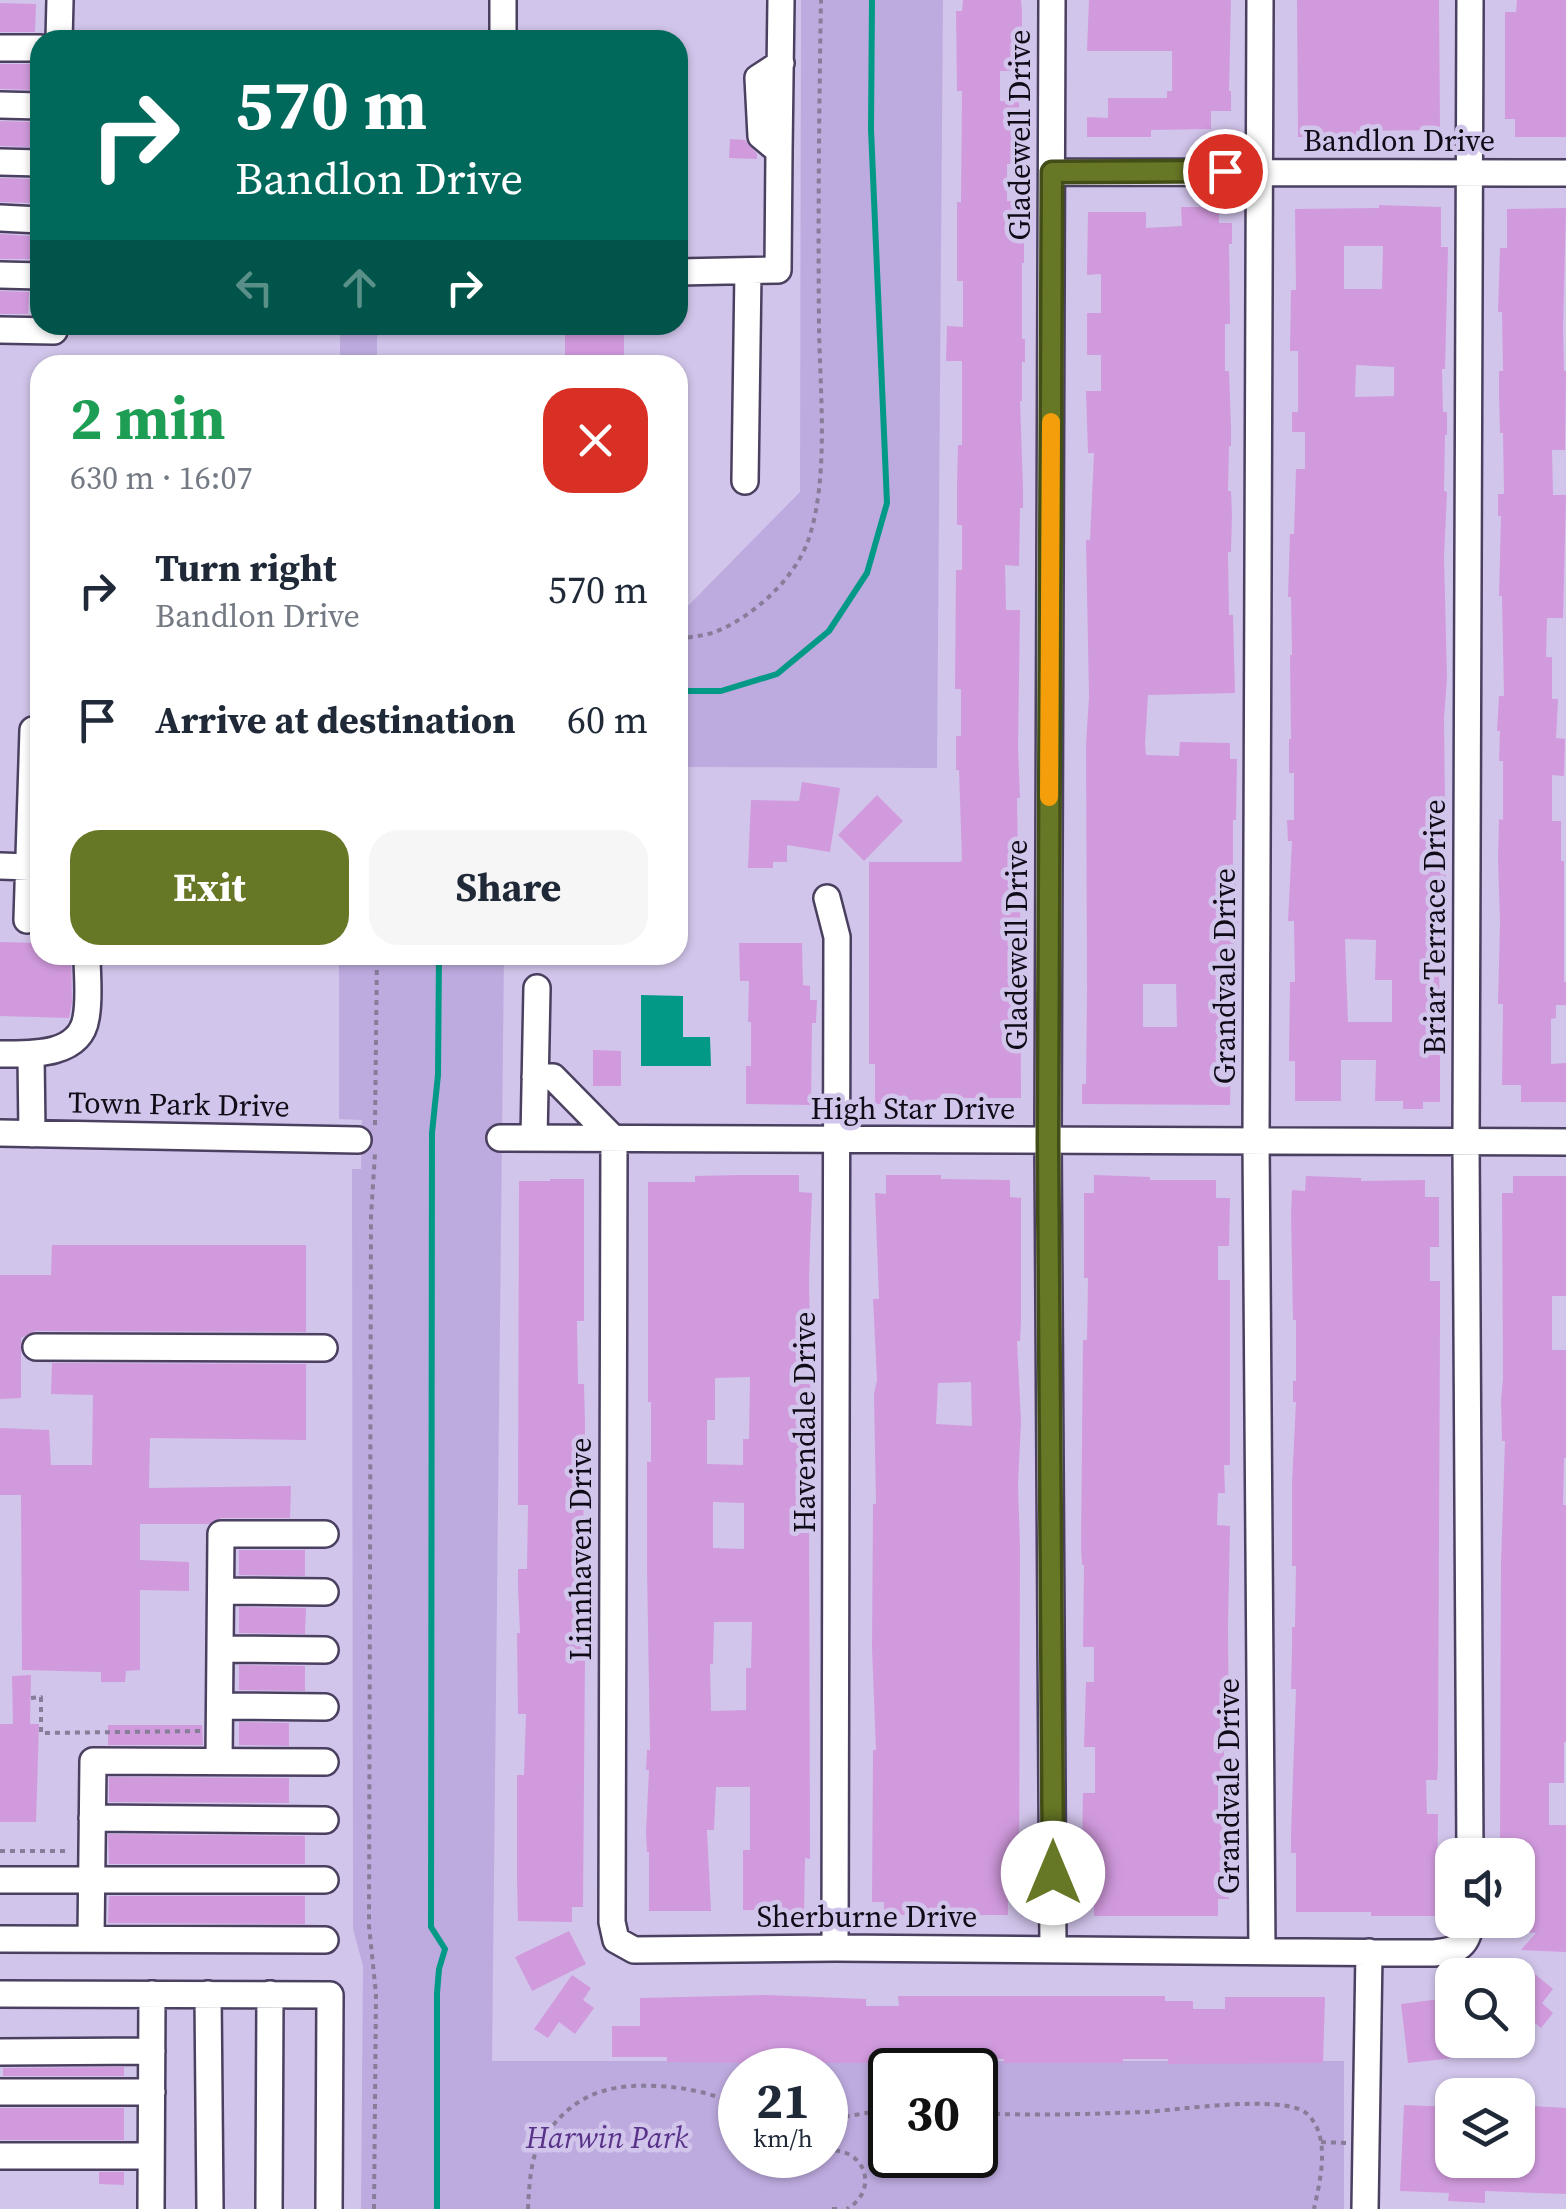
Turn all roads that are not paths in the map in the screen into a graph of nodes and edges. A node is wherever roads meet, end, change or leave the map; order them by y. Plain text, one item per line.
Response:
1 (60, 0) edge
2 (503, 0) edge
3 (782, 0) edge
4 (1052, 0) edge
5 (1260, 0) edge
6 (1470, 0) edge
7 (59, 30) edge
8 (503, 30) edge
9 (0, 48) edge
10 (30, 48) edge
11 (0, 104) edge
12 (30, 106) edge
13 (0, 162) edge
14 (30, 163) edge
15 (1260, 171) junction
16 (1052, 172) junction
17 (1470, 173) junction
18 (1566, 173) edge
19 (0, 218) edge
20 (30, 220) edge
21 (748, 271) junction
22 (688, 272) edge
23 (0, 275) edge
24 (30, 276) edge
25 (0, 330) edge
26 (30, 331) edge
27 (745, 481) dead end
28 (30, 833) edge
29 (0, 866) edge
30 (29, 867) junction
31 (826, 898) dead end
32 (28, 920) dead end
33 (87, 965) edge
34 (537, 988) dead end
35 (0, 1054) edge
36 (31, 1054) junction
37 (536, 1077) junction
38 (0, 1133) edge
39 (32, 1134) junction
40 (500, 1138) dead end
41 (534, 1138) junction
42 (614, 1138) junction
43 (838, 1140) junction
44 (1048, 1141) junction
45 (1256, 1142) junction
46 (1466, 1142) junction
47 (1566, 1142) edge
48 (369, 1144) road end
49 (36, 1348) dead end
50 (324, 1348) dead end
51 (325, 1534) dead end
52 (221, 1591) junction
53 (324, 1592) dead end
54 (220, 1650) junction
55 (325, 1650) dead end
56 (324, 1707) dead end
57 (220, 1719) junction
58 (219, 1762) junction
59 (325, 1762) dead end
60 (92, 1818) junction
61 (324, 1820) dead end
62 (1470, 1838) edge
63 (0, 1880) edge
64 (90, 1880) junction
65 (325, 1880) dead end
66 (1467, 1938) edge
67 (0, 1939) edge
68 (92, 1940) junction
69 (325, 1940) dead end
70 (835, 1948) junction
71 (634, 1950) joint
72 (1054, 1950) junction
73 (1262, 1951) junction
74 (1369, 1952) junction
75 (0, 1994) edge
76 (152, 1994) junction
77 (208, 1994) junction
78 (270, 1994) junction
79 (0, 2052) edge
80 (152, 2052) junction
81 (0, 2092) edge
82 (152, 2092) junction
83 (0, 2156) edge
84 (151, 2156) junction
85 (151, 2209) edge
86 (210, 2209) edge
87 (269, 2209) edge
88 (329, 2209) edge
89 (1365, 2209) edge

1 - 7 street
2 - 8 street
3 - 21 street
4 - 16 street, Gladewell Drive
5 - 15 street, Grandvale Drive
6 - 17 street, Briar Terrace Drive
9 - 10 street
11 - 12 street
13 - 14 street
15 - 16 street, Bandlon Drive
15 - 17 street, Bandlon Drive
15 - 45 street, Grandvale Drive
16 - 44 street, Gladewell Drive
17 - 18 street, Bandlon Drive
17 - 46 street, Briar Terrace Drive
19 - 20 street
21 - 22 street
21 - 27 street
23 - 24 street
25 - 26 street
28 - 30 street
29 - 30 street
30 - 32 street
31 - 43 street, Havendale Drive
33 - 36 street
34 - 37 street
35 - 36 street
36 - 39 street
37 - 41 street
37 - 42 street
38 - 39 street, Town Park Drive
39 - 48 street, Town Park Drive
40 - 41 street, High Star Drive
41 - 42 street, High Star Drive
42 - 43 street, High Star Drive
42 - 71 street, Linnhaven Drive
43 - 44 street, High Star Drive
43 - 70 street, Havendale Drive
44 - 45 street, High Star Drive
44 - 72 street, Gladewell Drive
45 - 46 street, High Star Drive
45 - 73 street, Grandvale Drive
46 - 47 street, High Star Drive
46 - 62 street, Briar Terrace Drive
49 - 50 street
51 - 52 street
52 - 53 street
52 - 54 street
54 - 55 street
54 - 57 street
56 - 57 street
57 - 58 street
58 - 59 street
58 - 60 street
60 - 61 street
60 - 64 street
63 - 64 street
64 - 65 street
64 - 68 street
66 - 74 street, Sherburne Drive
67 - 68 street
68 - 69 street
70 - 71 street, Sherburne Drive
70 - 72 street, Sherburne Drive
72 - 73 street, Sherburne Drive
73 - 74 street, Sherburne Drive
74 - 89 street
75 - 76 street
76 - 77 street
76 - 80 street
77 - 78 street
77 - 86 street
78 - 87 street
78 - 88 street
79 - 80 street
80 - 82 street
81 - 82 street
82 - 84 street
83 - 84 street
84 - 85 street

